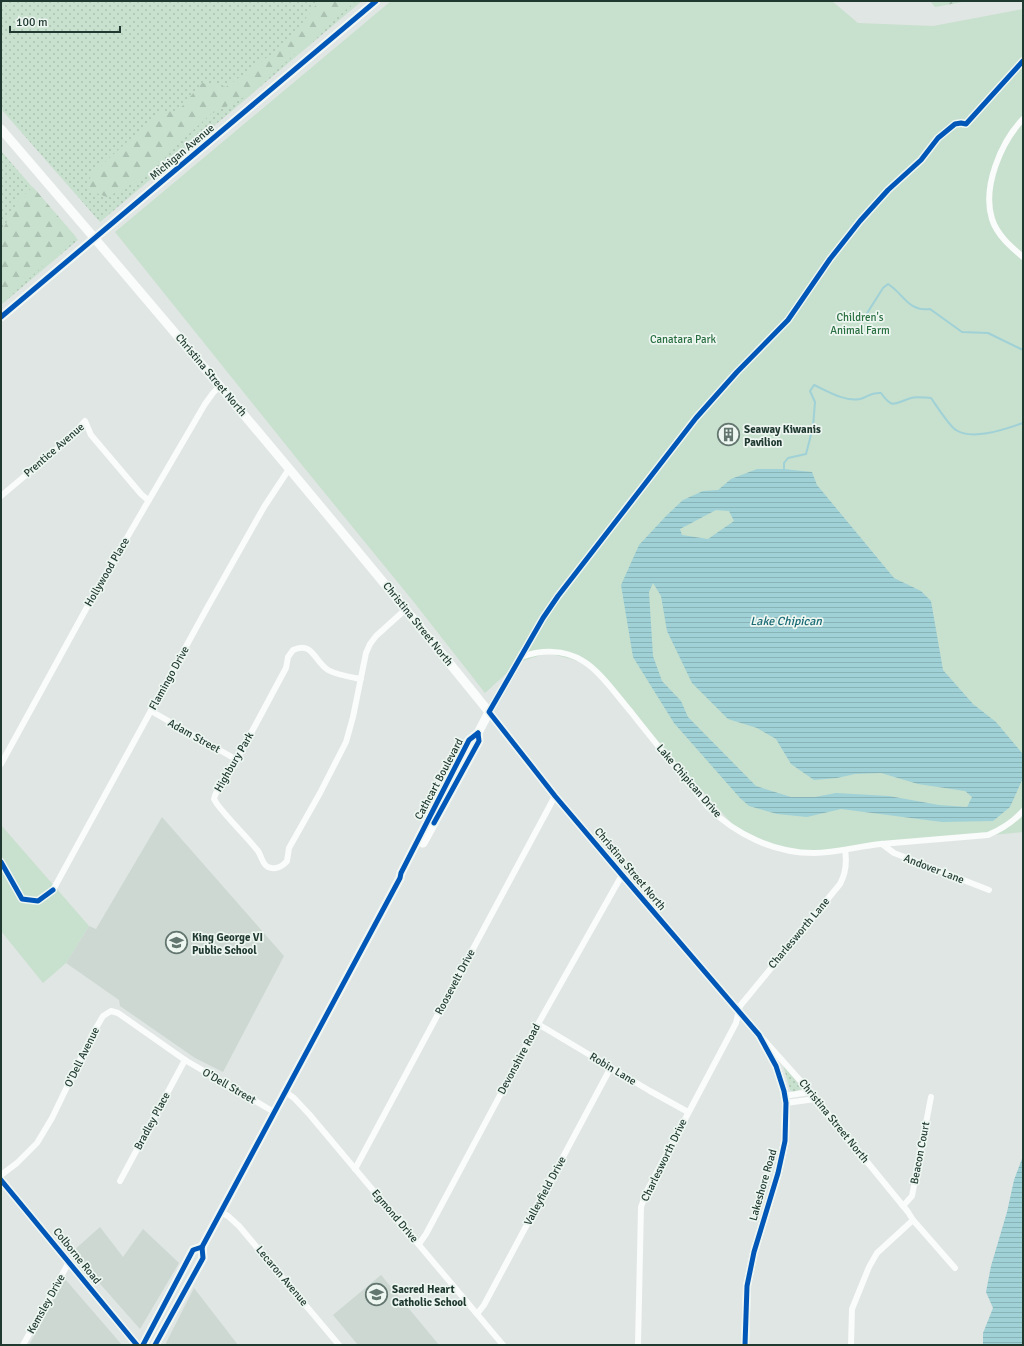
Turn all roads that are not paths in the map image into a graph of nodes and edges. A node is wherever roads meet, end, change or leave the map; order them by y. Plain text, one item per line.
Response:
1 (376, 1) edge
2 (1023, 119) edge
3 (1, 129) edge
4 (95, 238) junction
5 (1023, 257) edge
6 (795, 311) dead end
7 (1, 317) edge
8 (220, 386) junction
9 (288, 469) junction
10 (1, 496) edge
11 (148, 500) junction
12 (406, 609) junction
13 (521, 657) junction
14 (361, 679) junction
15 (151, 712) junction
16 (490, 712) junction
17 (237, 760) junction
18 (1, 764) edge
19 (555, 796) junction
20 (1023, 811) edge
21 (882, 844) junction
22 (846, 850) junction
23 (622, 875) junction
24 (53, 890) dead end
25 (989, 890) dead end
26 (739, 1011) junction
27 (538, 1024) junction
28 (759, 1035) junction
29 (185, 1060) junction
30 (611, 1067) junction
31 (284, 1092) junction
32 (810, 1092) junction
33 (931, 1097) dead end
34 (815, 1099) junction
35 (785, 1100) junction
36 (274, 1112) junction
37 (688, 1112) junction
38 (355, 1169) junction
39 (1, 1175) edge
40 (1, 1180) edge
41 (120, 1181) dead end
42 (904, 1206) junction
43 (220, 1212) junction
44 (913, 1220) junction
45 (419, 1244) junction
46 (202, 1247) junction
47 (69, 1262) junction
48 (956, 1268) dead end
49 (477, 1314) junction
50 (23, 1345) edge
51 (137, 1345) edge
52 (143, 1345) edge
53 (155, 1345) edge
54 (340, 1345) edge
55 (503, 1345) edge
56 (638, 1345) edge
57 (745, 1345) edge
58 (851, 1345) edge

1 - 4 main road, Michigan Avenue
2 - 5 street
3 - 4 main road, Christina Street North
4 - 7 main road, Michigan Avenue
4 - 8 main road, Christina Street North
6 - 13 street
8 - 9 main road, Christina Street North
8 - 11 street, Hollywood Place
9 - 12 main road, Christina Street North
9 - 15 street, Flamingo Drive
10 - 11 street, Prentice Avenue
11 - 18 street, Hollywood Place
12 - 14 street, Highbury Park
12 - 16 main road, Christina Street North
13 - 16 street
13 - 22 street, Lake Chipican Drive
14 - 17 street, Highbury Park
14 - 17 street, Highbury Park
15 - 17 street, Adam Street
15 - 24 street, Flamingo Drive
16 - 19 street, Christina Street North
16 - 31 main road, Cathcart Boulevard
19 - 23 street, Christina Street North
19 - 38 street, Roosevelt Drive
20 - 21 street, Lake Chipican Drive
21 - 22 street, Lake Chipican Drive
21 - 25 street, Andover Lane
22 - 26 street, Charlesworth Lane
23 - 26 street, Christina Street North
23 - 27 street, Devonshire Road
26 - 28 street, Christina Street North
26 - 37 street, Charlesworth Drive
27 - 30 street, Robin Lane
27 - 45 street, Devonshire Road
28 - 32 street, Christina Street North
28 - 35 street, Lakeshore Road
29 - 36 street, O'Dell Street
29 - 39 street, O'Dell Avenue
29 - 41 street, Bradley Place
30 - 37 street, Robin Lane
30 - 49 street, Valleyfield Drive
31 - 36 main road, Cathcart Boulevard
31 - 38 street, Egmond Drive
32 - 34 street, Christina Street North
32 - 35 street
33 - 42 street, Beacon Court
34 - 35 street
34 - 42 street, Christina Street North
35 - 57 street, Lakeshore Road
36 - 43 main road, Cathcart Boulevard
37 - 56 street, Charlesworth Drive
38 - 45 street, Egmond Drive
40 - 47 street, Colborne Road
42 - 44 street, Christina Street North
43 - 46 main road, Cathcart Boulevard
43 - 54 street, Lecaron Avenue
44 - 48 street, Christina Street North
44 - 58 street
45 - 49 street, Egmond Drive
46 - 52 main road
46 - 53 main road
47 - 50 street, Kemsley Drive
47 - 51 street, Colborne Road
49 - 55 street, Egmond Drive

